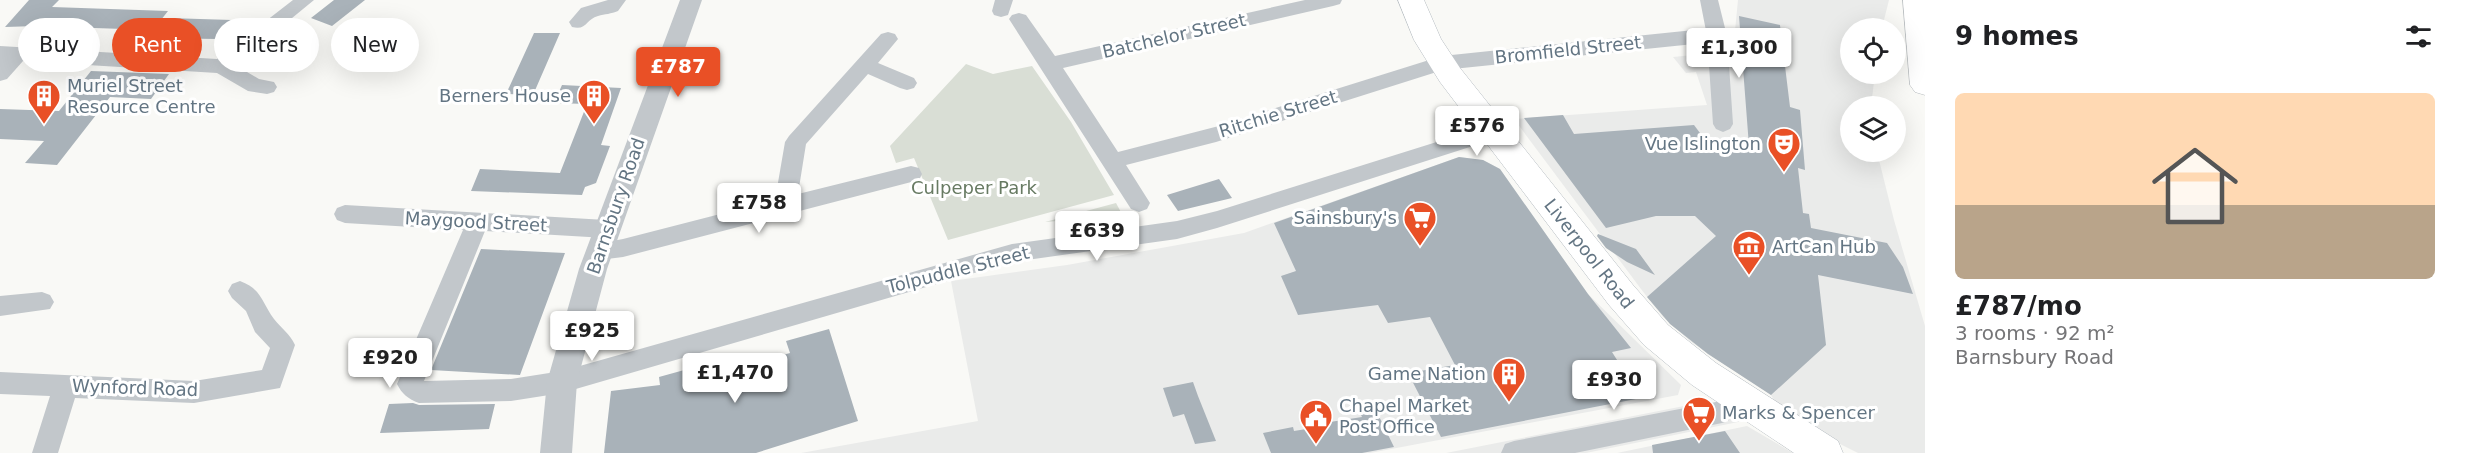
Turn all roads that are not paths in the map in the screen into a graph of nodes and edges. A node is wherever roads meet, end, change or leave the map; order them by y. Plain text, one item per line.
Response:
1 (304, 0) edge
2 (617, 0) edge
3 (691, 0) edge
4 (1333, 0) edge
5 (1411, 0) edge
6 (1709, 0) edge
7 (1917, 0) edge
8 (1008, 10) edge
9 (281, 18) edge
10 (579, 22) dead end
11 (1694, 37) dead end
12 (888, 39) dead end
13 (9, 54) edge
14 (1442, 63) junction
15 (865, 65) junction
16 (1051, 65) junction
17 (214, 66) edge
18 (231, 72) edge
19 (0, 74) edge
20 (907, 83) dead end
21 (1925, 85) edge
22 (267, 87) dead end
23 (1723, 124) dead end
24 (1494, 132) junction
25 (1113, 161) junction
26 (910, 174) dead end
27 (1139, 203) dead end
28 (785, 206) junction
29 (345, 214) dead end
30 (477, 222) junction
31 (603, 240) junction
32 (240, 291) dead end
33 (42, 302) dead end
34 (0, 306) edge
35 (562, 382) junction
36 (0, 383) edge
37 (66, 385) junction
38 (1739, 398) junction
39 (45, 453) edge
40 (556, 453) edge
41 (1514, 453) edge
42 (1825, 453) edge

1 - 9 street
2 - 10 street
3 - 31 street, Barnsbury Road
4 - 16 street, Batchelor Street
5 - 14 main road, Liverpool Road
6 - 23 street
7 - 21 highway
8 - 16 street
11 - 14 street, Bromfield Street
12 - 15 street
13 - 17 street
13 - 19 street
14 - 24 main road, Liverpool Road
14 - 25 street, Ritchie Street
15 - 20 street
15 - 28 street
16 - 25 street
18 - 22 street
24 - 35 street, Tolpuddle Street
24 - 38 main road, Liverpool Road
25 - 27 street
26 - 28 street, Maygood Street
28 - 31 street, Maygood Street
29 - 30 street, Maygood Street
30 - 31 street, Maygood Street
30 - 35 street, Tolpuddle Street
31 - 35 street, Barnsbury Road
32 - 37 street, Wynford Road
33 - 34 street
35 - 40 street, Barnsbury Road
36 - 37 street, Wynford Road
37 - 39 street
38 - 41 street
38 - 42 main road, Liverpool Road

